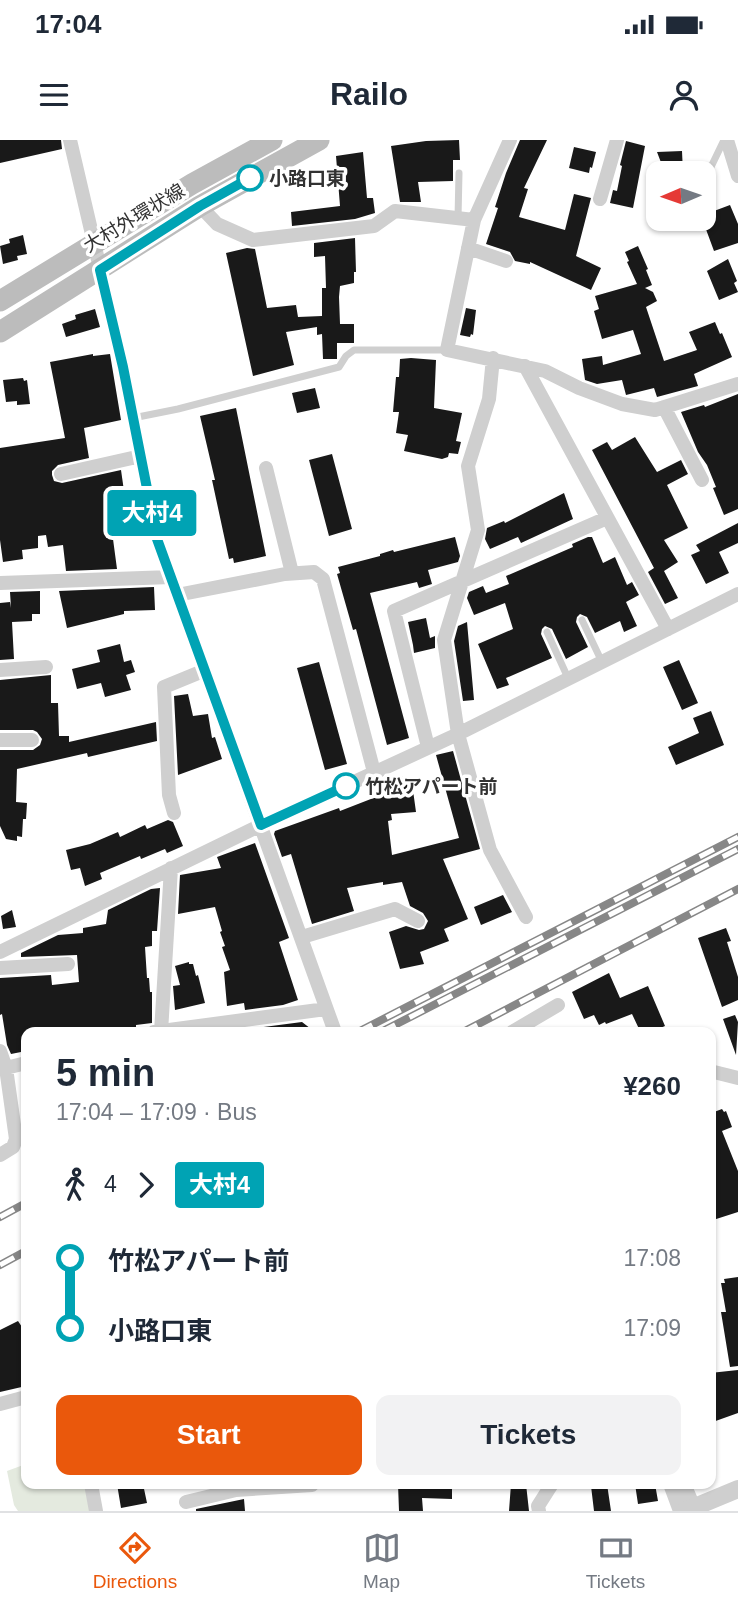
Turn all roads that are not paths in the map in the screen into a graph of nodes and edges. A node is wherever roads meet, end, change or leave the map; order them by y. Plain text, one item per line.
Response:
1 (70, 140) edge
2 (272, 140) edge
3 (320, 140) edge
4 (510, 140) edge
5 (617, 140) edge
6 (725, 140) edge
7 (714, 161) edge
8 (459, 173) dead end
9 (738, 176) edge
10 (600, 199) dead end
11 (200, 206) junction
12 (458, 218) junction
13 (474, 220) junction
14 (94, 243) junction
15 (468, 248) junction
16 (506, 261) dead end
17 (100, 270) junction
18 (0, 302) edge
19 (0, 332) edge
20 (447, 350) junction
21 (493, 358) junction
22 (525, 366) junction
23 (738, 384) edge
24 (664, 407) junction
25 (133, 418) junction
26 (141, 456) junction
27 (266, 468) dead end
28 (61, 474) dead end
29 (702, 480) dead end
30 (607, 518) junction
31 (292, 573) junction
32 (171, 578) junction
33 (462, 581) junction
34 (0, 583) edge
35 (738, 593) edge
36 (177, 595) junction
37 (582, 620) dead end
38 (668, 629) junction
39 (547, 632) dead end
40 (602, 662) junction
41 (46, 667) dead end
42 (0, 670) edge
43 (203, 671) junction
44 (568, 678) junction
45 (458, 734) junction
46 (0, 740) edge
47 (32, 740) dead end
48 (428, 747) junction
49 (374, 772) junction
50 (174, 813) dead end
51 (261, 825) junction
52 (171, 869) junction
53 (526, 917) dead end
54 (418, 921) dead end
55 (302, 937) junction
56 (0, 952) edge
57 (68, 964) dead end
58 (0, 968) edge
59 (558, 1005) dead end
60 (326, 1009) junction
61 (158, 1027) edge
62 (195, 1027) edge
63 (333, 1027) edge
64 (521, 1027) edge
65 (0, 1051) edge
66 (21, 1064) edge
67 (6, 1068) junction
68 (716, 1072) edge
69 (738, 1078) edge
70 (0, 1155) edge
71 (21, 1398) edge
72 (0, 1404) edge
73 (92, 1489) edge
74 (251, 1489) edge
75 (548, 1489) edge
76 (673, 1489) edge
77 (685, 1489) edge
78 (738, 1489) edge
79 (183, 1506) edge
80 (687, 1510) edge
81 (96, 1511) edge
82 (539, 1511) edge

1 - 14 street
2 - 14 main road, 大村外環状線
3 - 11 main road, 大村外環状線
4 - 13 street
5 - 10 street
6 - 7 lane
6 - 9 street
8 - 12 lane
11 - 12 street
11 - 17 main road, 大村外環状線
12 - 13 street
13 - 15 street
14 - 17 street
14 - 18 main road, 大村外環状線
15 - 16 street
15 - 20 street
17 - 19 main road, 大村外環状線
17 - 25 street
20 - 21 street
20 - 25 lane
21 - 22 street
21 - 33 street
22 - 24 street
22 - 30 street
23 - 24 street
24 - 29 street
25 - 26 street
26 - 28 street
26 - 32 street
27 - 31 street
30 - 33 street
30 - 38 street
31 - 36 street
31 - 49 street
32 - 34 street
32 - 36 street
33 - 45 street
33 - 48 street
35 - 38 street
36 - 43 street
37 - 40 lane
38 - 40 street
39 - 44 lane
40 - 44 street
41 - 42 street
43 - 50 street
43 - 51 street
44 - 45 street
45 - 48 street
45 - 53 street
46 - 47 street
48 - 49 street
49 - 51 street
51 - 52 street
51 - 55 street
52 - 56 street
52 - 61 street
54 - 55 street
55 - 60 street
57 - 58 street
59 - 64 street
60 - 62 street
60 - 63 street
65 - 67 street
66 - 67 street
67 - 70 street
68 - 69 street
71 - 72 street
73 - 81 street
74 - 79 street
75 - 82 street
76 - 80 street
77 - 80 street
78 - 80 street

